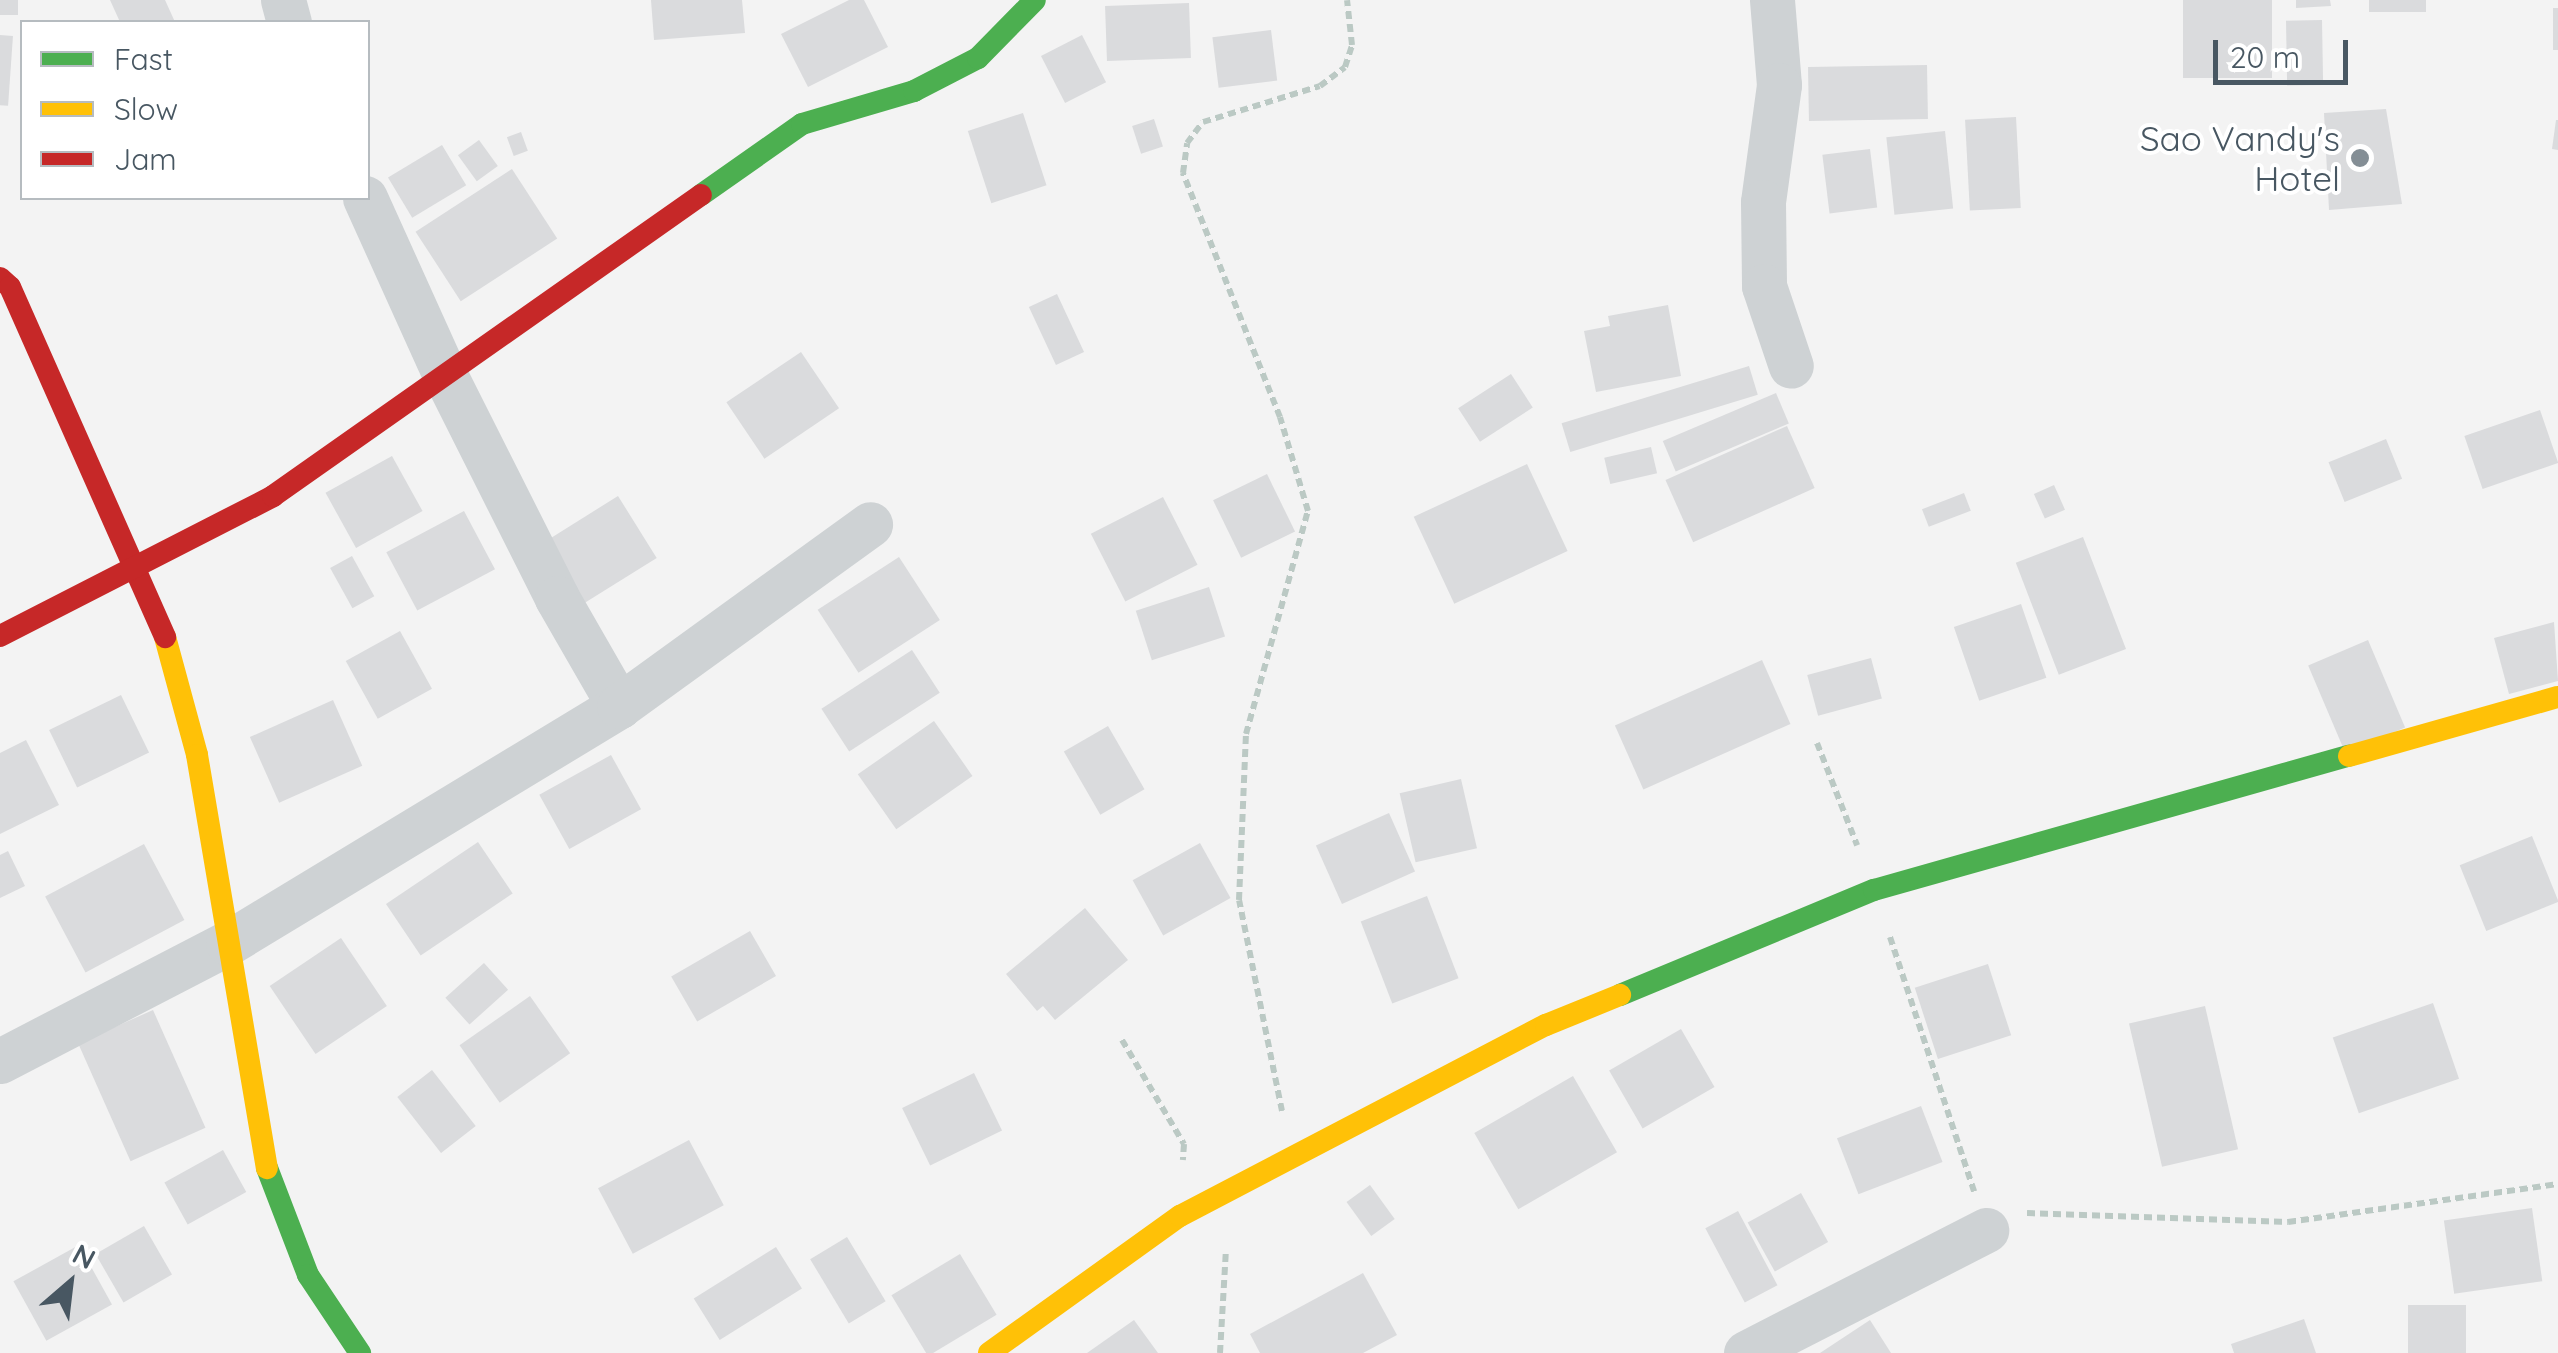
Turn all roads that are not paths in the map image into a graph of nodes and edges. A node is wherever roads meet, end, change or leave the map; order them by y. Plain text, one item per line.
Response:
1 (1036, 0) edge
2 (1772, 0) edge
3 (365, 200) edge
4 (0, 278) edge
5 (1792, 366) dead end
6 (444, 373) junction
7 (870, 524) dead end
8 (135, 571) junction
9 (0, 636) edge
10 (2558, 697) edge
11 (620, 706) junction
12 (228, 944) junction
13 (0, 1061) edge
14 (1995, 1218) road end
15 (1011, 1348) edge
16 (360, 1353) edge
17 (1746, 1353) edge

1 - 6 street
2 - 5 street
3 - 6 street
4 - 8 street
6 - 8 street
6 - 11 street
7 - 11 street
8 - 9 street
8 - 12 street
10 - 15 street
11 - 12 street
12 - 13 street
12 - 16 street
14 - 17 street

